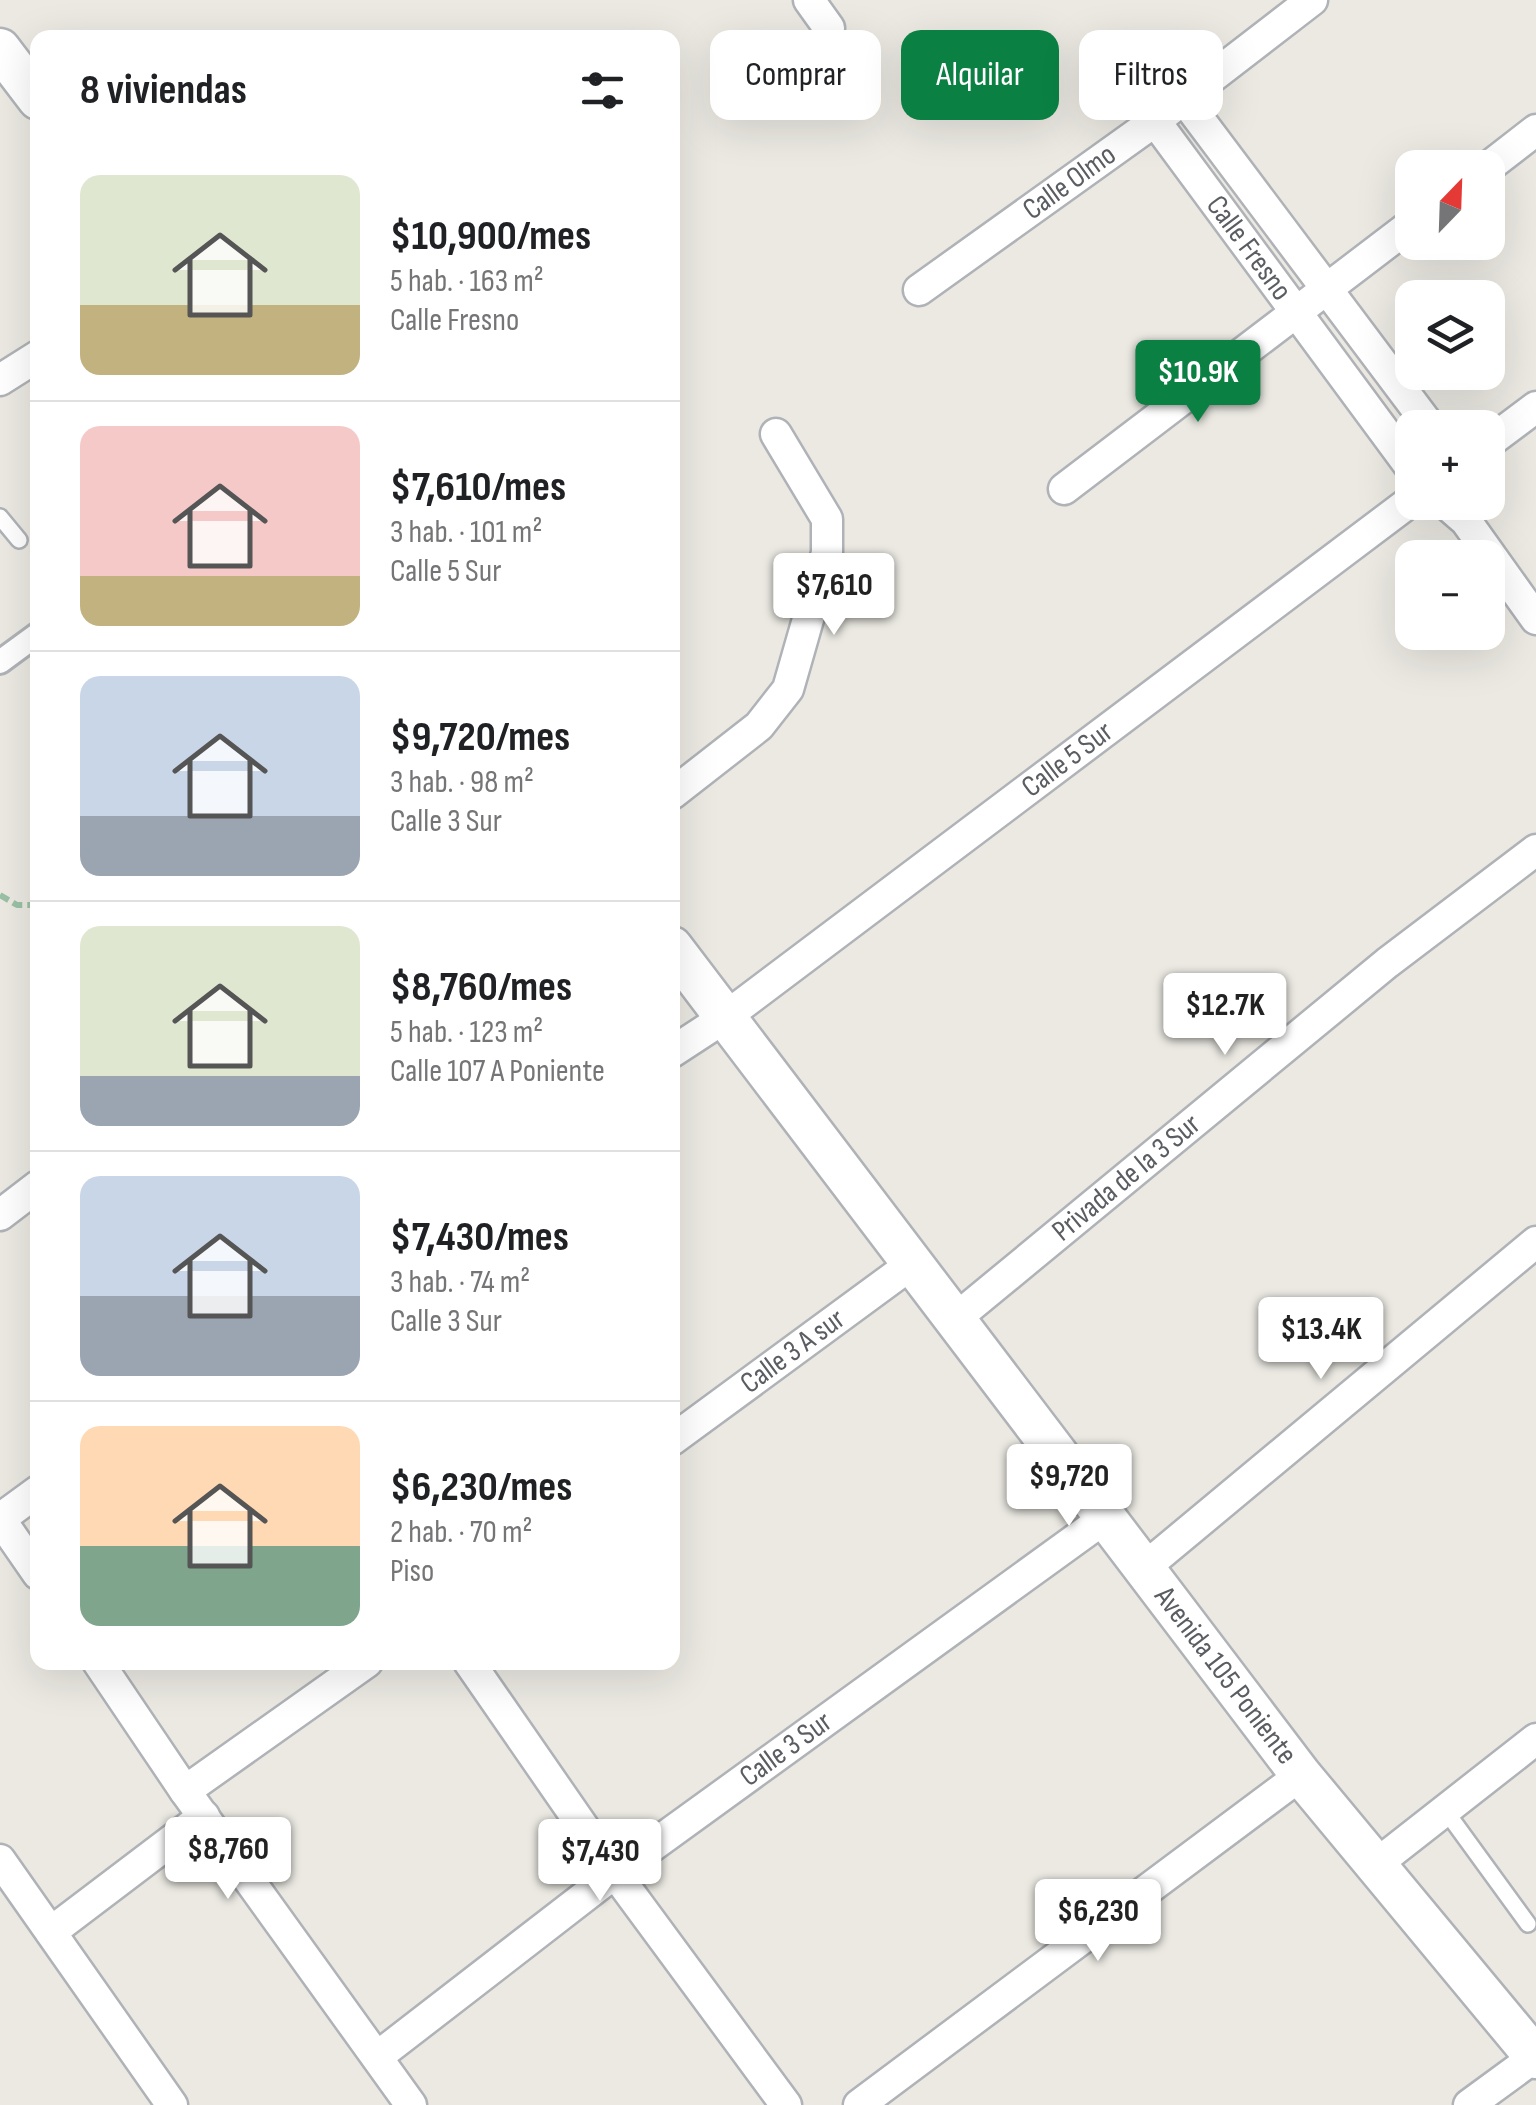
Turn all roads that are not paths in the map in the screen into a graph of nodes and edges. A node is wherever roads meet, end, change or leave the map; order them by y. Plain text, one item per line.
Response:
1 (809, 0) edge
2 (1312, 0) edge
3 (830, 28) dead end
4 (1223, 69) edge
5 (1200, 120) edge
6 (1155, 121) joint
7 (1536, 130) edge
8 (1505, 154) edge
9 (1395, 237) edge
10 (919, 290) dead end
11 (1327, 290) junction
12 (1296, 312) junction
13 (30, 361) edge
14 (0, 380) edge
15 (1536, 407) edge
16 (1417, 410) edge
17 (1505, 430) edge
18 (776, 434) dead end
19 (1395, 446) edge
20 (1064, 489) dead end
21 (1395, 513) edge
22 (0, 517) edge
23 (1466, 520) edge
24 (19, 540) dead end
25 (1536, 619) edge
26 (30, 640) edge
27 (0, 662) edge
28 (680, 788) edge
29 (1536, 850) edge
30 (680, 958) edge
31 (724, 1018) junction
32 (680, 1047) edge
33 (30, 1192) edge
34 (0, 1216) edge
35 (1536, 1242) edge
36 (913, 1263) junction
37 (956, 1319) junction
38 (680, 1434) edge
39 (30, 1497) edge
40 (1105, 1518) junction
41 (0, 1519) edge
42 (30, 1562) edge
43 (1144, 1568) junction
44 (103, 1670) edge
45 (356, 1670) edge
46 (475, 1670) edge
47 (1536, 1739) edge
48 (1300, 1776) junction
49 (186, 1791) junction
50 (1445, 1810) junction
51 (204, 1816) junction
52 (0, 1860) edge
53 (1374, 1866) junction
54 (615, 1873) junction
55 (1528, 1924) dead end
56 (51, 1932) junction
57 (378, 2057) junction
58 (1535, 2057) edge
59 (172, 2105) edge
60 (411, 2105) edge
61 (786, 2105) edge
62 (859, 2105) edge
63 (1470, 2105) edge

1 - 3 street
2 - 4 street, Calle Olmo
5 - 11 street, Calle Fresno
6 - 10 street, Calle Olmo
6 - 12 street, Calle Fresno
7 - 8 street
9 - 11 street
11 - 12 street
11 - 16 street, Calle Fresno
12 - 19 street, Calle Fresno
12 - 20 street
13 - 14 street
15 - 17 street
18 - 28 street
21 - 31 street, Calle 5 Sur
22 - 24 lane
23 - 25 street
26 - 27 street
29 - 37 street, Privada de la 3 Sur
30 - 31 street, Avenida 105 Poniente
31 - 32 street
31 - 36 street, Avenida 105 Poniente
33 - 34 street
35 - 43 street
36 - 37 street, Avenida 105 Poniente
36 - 38 street, Calle 3 A sur
37 - 40 street, Avenida 105 Poniente
39 - 41 street
40 - 43 street, Avenida 105 Poniente
40 - 54 street, Calle 3 Sur
41 - 42 street
43 - 48 street, Avenida 105 Poniente
44 - 49 street
45 - 49 street
46 - 54 street
47 - 50 street
48 - 53 street, Avenida 105 Poniente
48 - 62 street
49 - 51 street
50 - 53 street
50 - 55 lane
51 - 56 street
51 - 57 street
52 - 56 street
53 - 58 street, Avenida 105 Poniente
54 - 57 street, Calle 3 Sur
54 - 61 street
56 - 59 street
57 - 60 street
58 - 63 street

